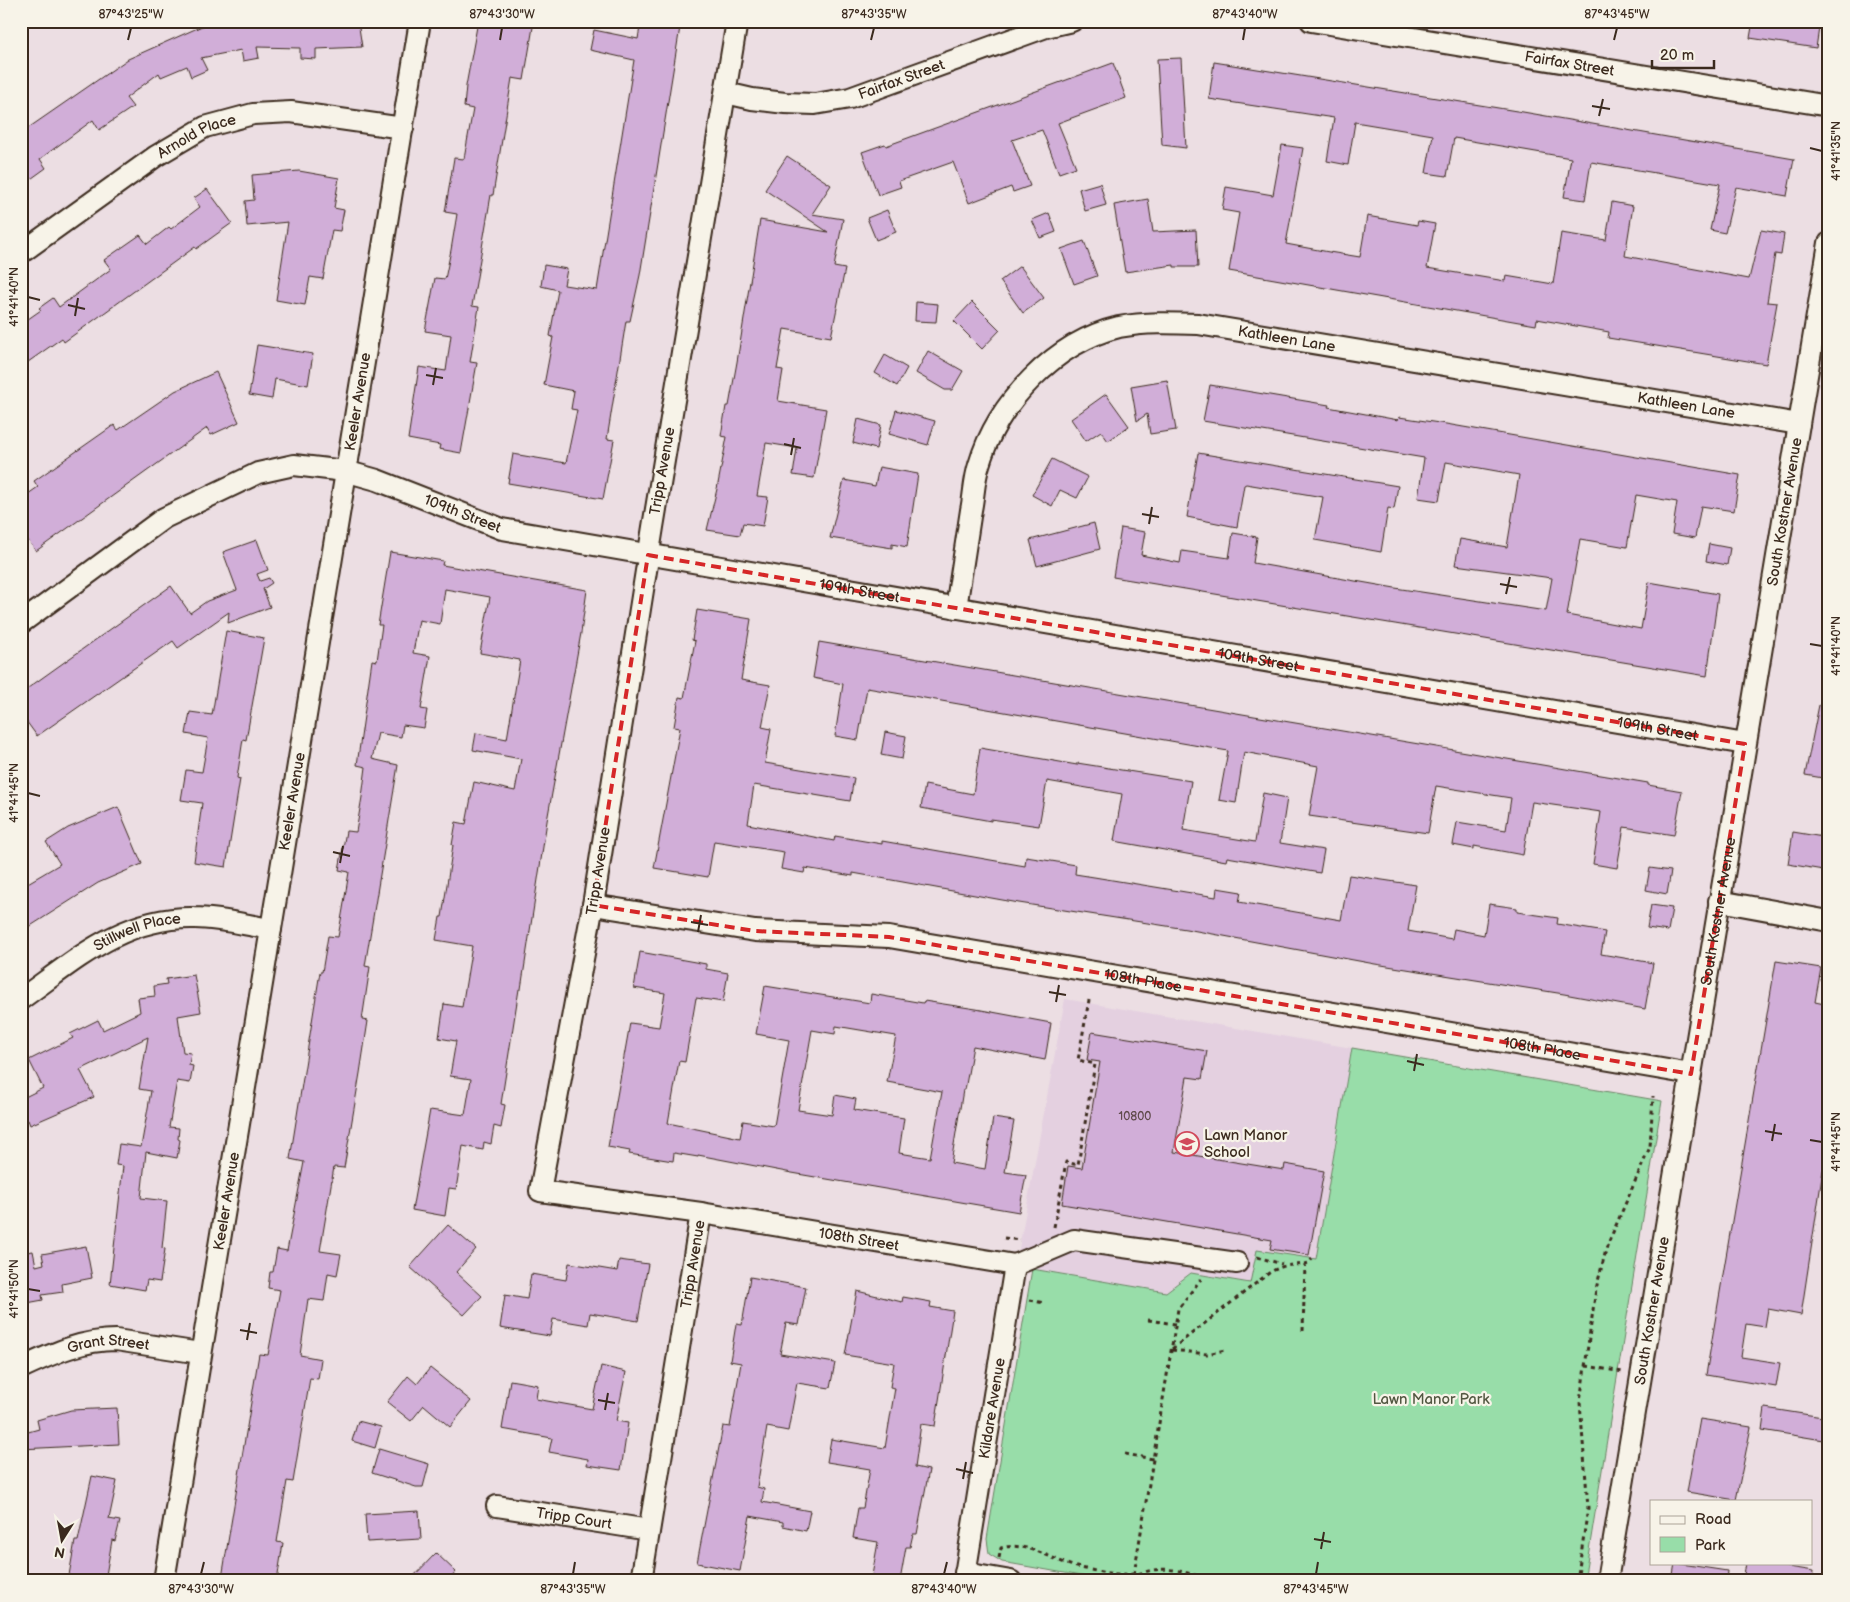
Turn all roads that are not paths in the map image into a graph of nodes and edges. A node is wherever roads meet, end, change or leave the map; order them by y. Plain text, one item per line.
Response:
1 (420, 21) edge
2 (737, 21) edge
3 (1072, 21) edge
4 (1311, 21) edge
5 (726, 93) junction
6 (1829, 106) edge
7 (403, 128) junction
8 (1829, 243) edge
9 (21, 253) edge
10 (1799, 424) junction
11 (345, 471) junction
12 (648, 555) junction
13 (956, 608) junction
14 (21, 623) edge
15 (1745, 744) junction
16 (1720, 901) junction
17 (593, 905) junction
18 (1829, 921) edge
19 (271, 930) junction
20 (21, 999) edge
21 (1691, 1074) junction
22 (701, 1213) junction
23 (1246, 1260) road end
24 (1015, 1265) junction
25 (200, 1353) junction
26 (21, 1368) edge
27 (498, 1506) dead end
28 (649, 1530) junction
29 (964, 1577) edge
30 (164, 1581) edge
31 (641, 1581) edge
32 (1011, 1581) edge
33 (1606, 1581) edge

1 - 7 street, Keeler Avenue
2 - 5 street, Tripp Avenue
3 - 5 street, Fairfax Street
4 - 6 street, Fairfax Street
5 - 12 street, Tripp Avenue
7 - 9 street, Arnold Place
7 - 11 street, Keeler Avenue
8 - 10 street, South Kostner Avenue
10 - 13 street, Kathleen Lane
10 - 15 street, South Kostner Avenue
11 - 12 street, 109th Street
11 - 14 street, 109th Street
11 - 19 street, Keeler Avenue
12 - 13 street, 109th Street
12 - 17 street, Tripp Avenue
13 - 15 street, 109th Street
15 - 16 street, South Kostner Avenue
16 - 18 street
16 - 21 street, South Kostner Avenue
17 - 21 street, 108th Place
17 - 22 street, Tripp Avenue
19 - 20 street, Stillwell Place
19 - 25 street, Keeler Avenue
21 - 33 street, South Kostner Avenue
22 - 24 street, 108th Street
22 - 28 street, Tripp Avenue
23 - 24 street
24 - 29 street, Kildare Avenue
25 - 26 street, Grant Street
25 - 30 street, Keeler Avenue
27 - 28 street, Tripp Court
28 - 31 street, Tripp Avenue
29 - 32 street

